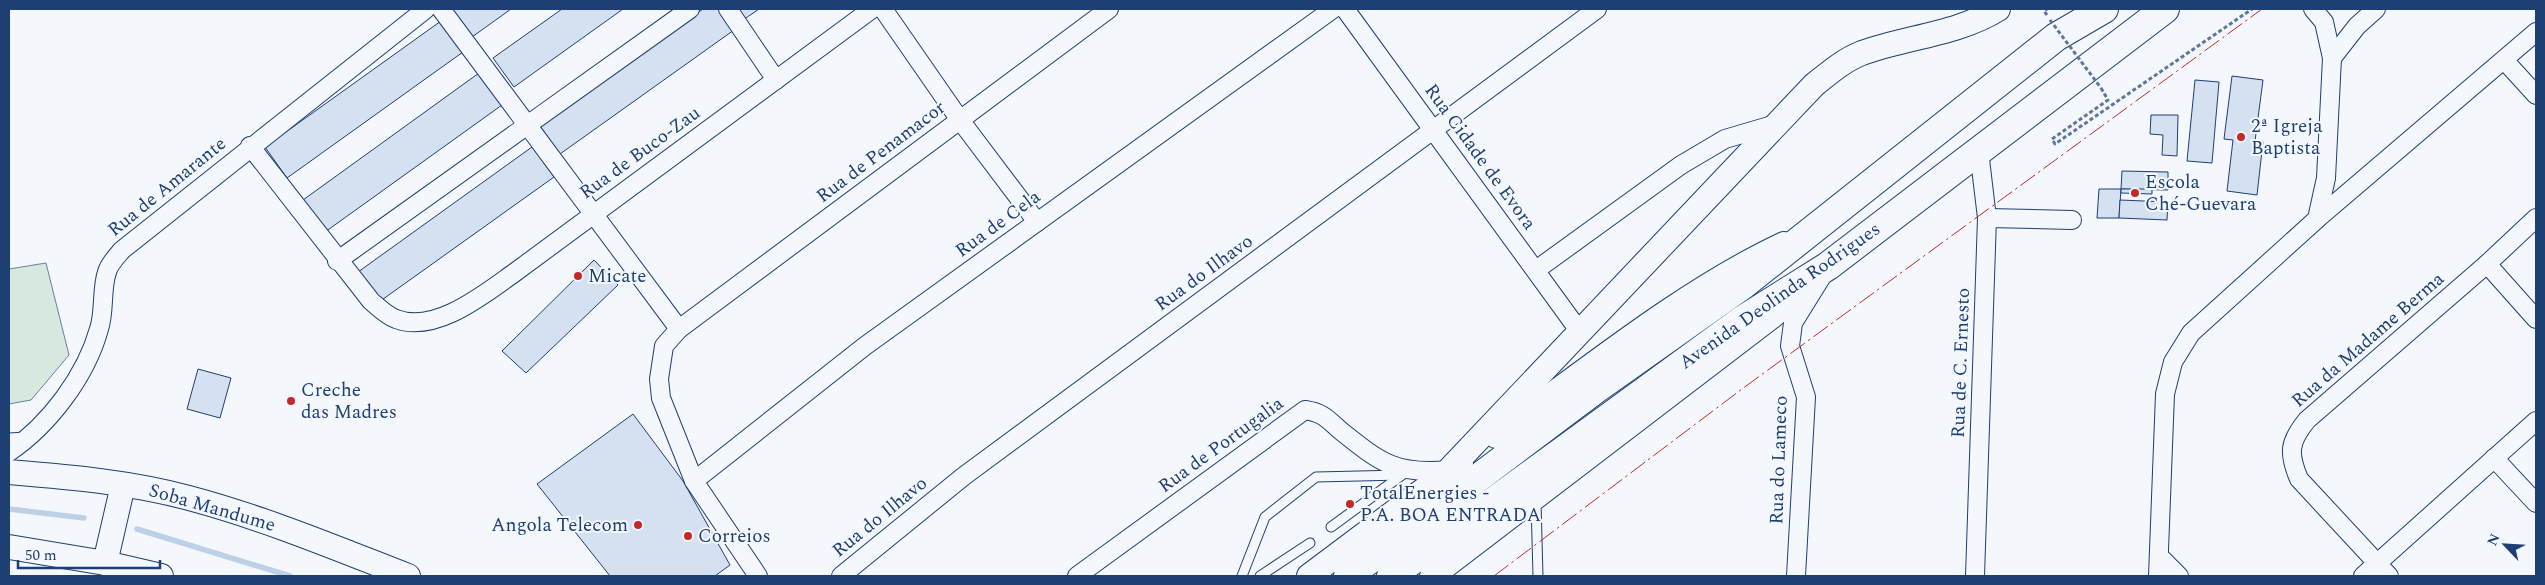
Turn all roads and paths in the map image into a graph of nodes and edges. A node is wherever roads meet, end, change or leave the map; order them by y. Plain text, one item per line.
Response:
1 (426, 9) edge
2 (441, 9) edge
3 (690, 9) edge
4 (728, 9) edge
5 (872, 9) edge
6 (883, 9) edge
7 (1109, 9) edge
8 (1333, 9) edge
9 (1344, 9) edge
10 (1597, 9) edge
11 (1998, 9) edge
12 (2104, 9) edge
13 (2165, 9) edge
14 (2252, 9) edge
15 (2313, 9) edge
16 (2376, 9) edge
17 (2050, 20) dead end
18 (2536, 32) edge
19 (2332, 58) junction
20 (2504, 61) junction
21 (776, 80) junction
22 (2536, 95) edge
23 (960, 120) junction
24 (1776, 124) junction
25 (528, 126) junction
26 (1434, 130) junction
27 (250, 146) junction
28 (1979, 151) junction
29 (594, 212) junction
30 (1987, 218) junction
31 (2536, 218) edge
32 (2317, 219) junction
33 (2072, 220) dead end
34 (1037, 222) junction
35 (1808, 233) junction
36 (337, 261) junction
37 (2487, 264) junction
38 (1828, 266) junction
39 (1536, 270) junction
40 (2536, 319) edge
41 (679, 329) junction
42 (1580, 332) junction
43 (2536, 420) edge
44 (28, 436) junction
45 (9, 438) edge
46 (9, 452) edge
47 (2494, 458) junction
48 (1450, 470) junction
49 (9, 472) edge
50 (1405, 473) junction
51 (694, 481) junction
52 (120, 495) junction
53 (1536, 498) junction
54 (2536, 503) edge
55 (1331, 527) dead end
56 (1310, 543) dead end
57 (9, 547) edge
58 (107, 552) junction
59 (2159, 556) junction
60 (2376, 562) junction
61 (161, 576) edge
62 (408, 576) edge
63 (758, 576) edge
64 (841, 576) edge
65 (1077, 576) edge
66 (1242, 576) edge
67 (1260, 576) edge
68 (1309, 576) edge
69 (1348, 576) edge
70 (1391, 576) edge
71 (1432, 576) edge
72 (1538, 576) edge
73 (1796, 576) edge
74 (1975, 576) edge
75 (2158, 576) edge
76 (2179, 576) edge
77 (2363, 576) edge
78 (2389, 576) edge

1 - 27 street, Rua de Amarante
2 - 25 street
3 - 25 street
4 - 21 street
5 - 21 street, Rua de Buco-Zau
6 - 23 street
7 - 23 street, Rua de Penamacor
8 - 34 street, Rua de Cela
9 - 26 street, Rua Cidade de Evora
10 - 26 street, Rua do Ilhavo
11 - 24 main road
12 - 35 highway, Avenida Deolinda Rodrigues
13 - 28 highway, Avenida Deolinda Rodrigues
14 - 17 path, bridge
15 - 19 street
16 - 19 street
18 - 20 street
19 - 32 street
20 - 22 street
20 - 32 street
21 - 29 street, Rua de Buco-Zau
23 - 34 street
23 - 41 street, Rua de Penamacor
24 - 39 street
24 - 42 main road
25 - 29 street
25 - 36 street
26 - 39 street, Rua Cidade de Evora
26 - 64 street, Rua do Ilhavo
27 - 36 street
27 - 44 street, Rua de Amarante
28 - 30 street, Rua de C. Ernesto
28 - 38 highway, Avenida Deolinda Rodrigues
29 - 36 street, Rua de Buco-Zau
29 - 41 street
30 - 33 street
30 - 74 street, Rua de C. Ernesto
31 - 37 street, Rua da Madame Berma
32 - 59 street
34 - 51 street, Rua de Cela
35 - 48 main road
35 - 69 highway, Avenida Deolinda Rodrigues
37 - 40 street
37 - 60 street, Rua da Madame Berma
38 - 53 main road
38 - 70 highway, Avenida Deolinda Rodrigues
38 - 73 street, Rua do Lameco
39 - 42 street, Rua Cidade de Evora
41 - 51 street
42 - 48 main road
43 - 47 street
44 - 45 lane
44 - 46 street, Rua de Amarante
47 - 54 street
47 - 60 street
48 - 50 street, Rua de Portugalia
48 - 68 main road
49 - 52 main road, Soba Mandume
50 - 55 lane
50 - 65 street, Rua de Portugalia
50 - 66 lane
51 - 63 street
52 - 58 main road
52 - 62 main road, Soba Mandume
53 - 71 main road
53 - 72 lane
56 - 67 lane
57 - 58 main road
58 - 61 main road
59 - 75 street
59 - 76 street
60 - 77 street
60 - 78 street, Rua da Madame Berma

